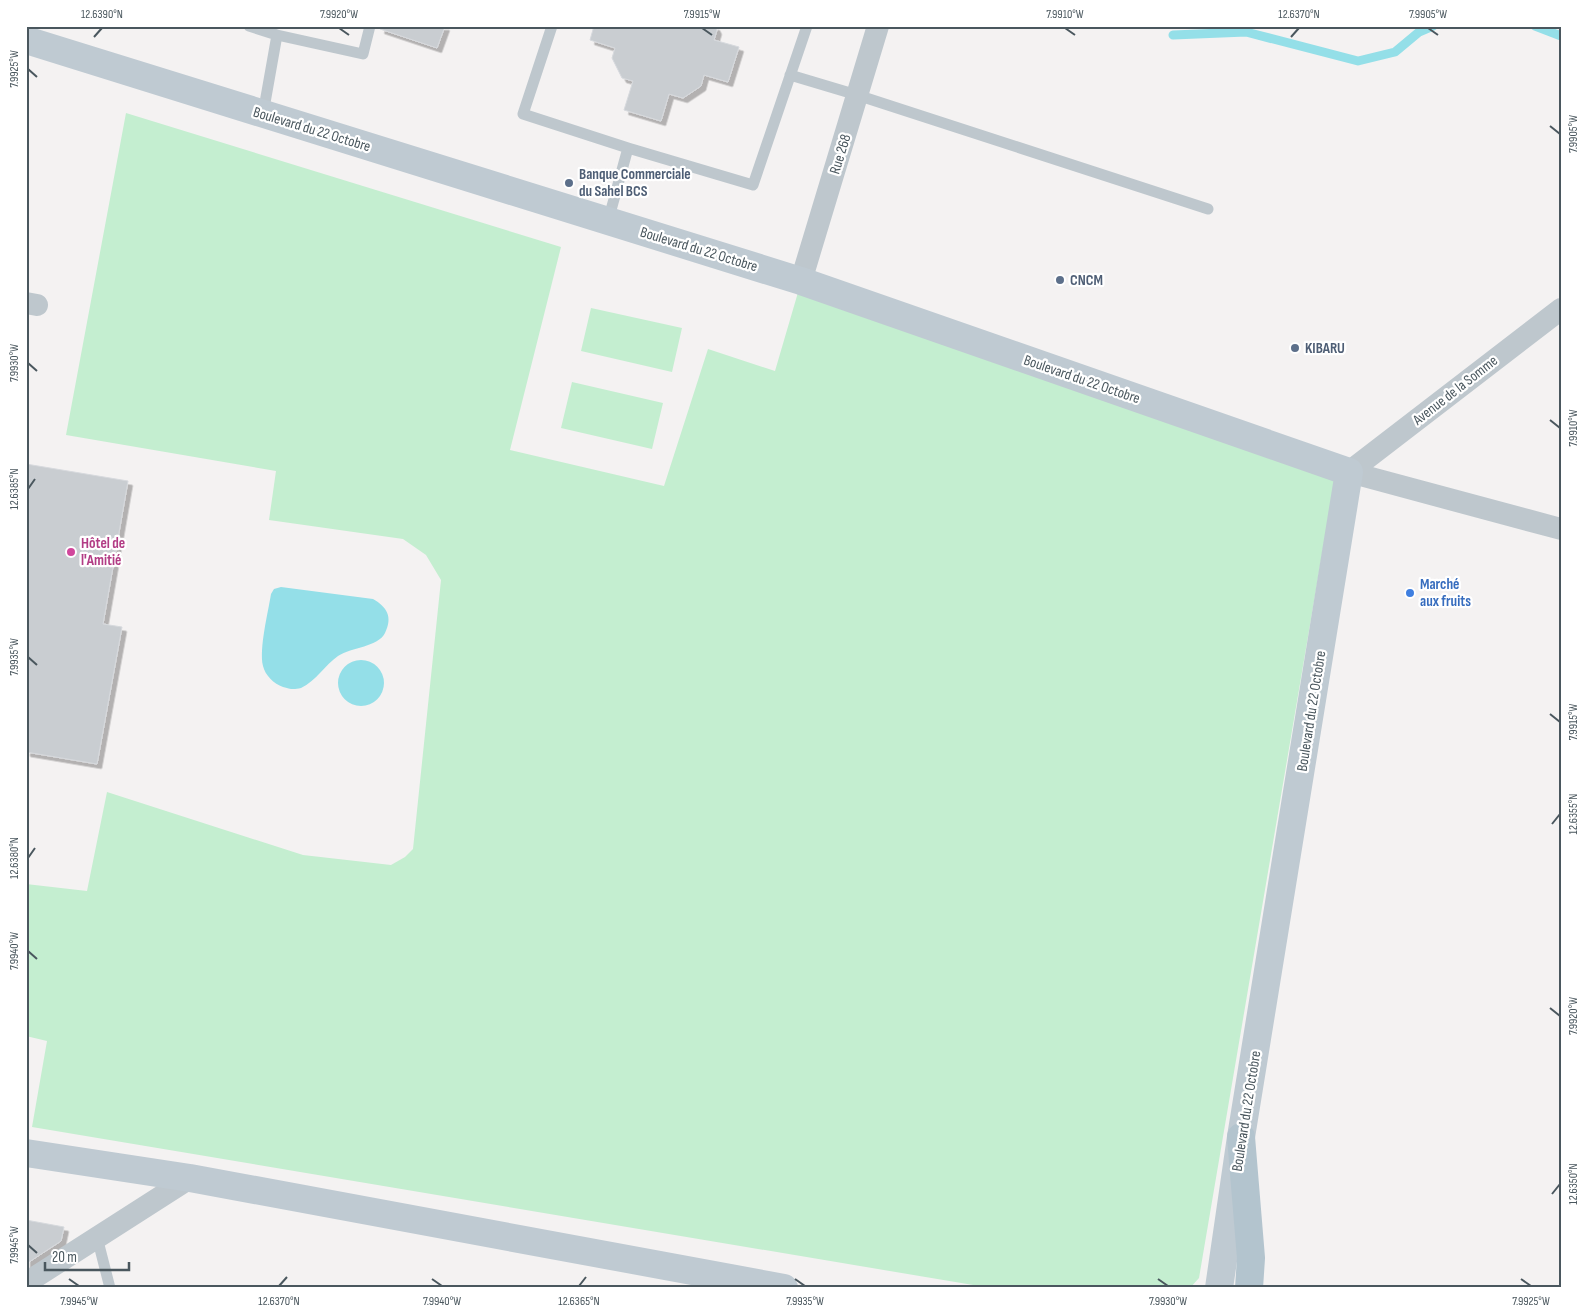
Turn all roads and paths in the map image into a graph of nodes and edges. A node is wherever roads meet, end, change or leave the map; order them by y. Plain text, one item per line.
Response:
1 (249, 26) edge
2 (370, 26) edge
3 (552, 26) edge
4 (806, 26) edge
5 (878, 26) edge
6 (277, 35) junction
7 (26, 40) edge
8 (790, 75) junction
9 (857, 95) junction
10 (263, 114) junction
11 (628, 148) junction
12 (1208, 209) dead end
13 (608, 221) junction
14 (802, 281) junction
15 (1561, 309) edge
16 (1350, 472) junction
17 (1561, 529) edge
18 (1241, 1137) junction
19 (26, 1153) edge
20 (190, 1178) junction
21 (96, 1237) junction
22 (26, 1283) edge
23 (110, 1288) edge
24 (784, 1288) edge
25 (1219, 1288) edge
26 (1249, 1288) edge

1 - 6 lane
2 - 6 lane
3 - 11 lane
4 - 8 lane
5 - 9 street, Rue 268
6 - 10 lane
7 - 10 street, Boulevard du 22 Octobre
8 - 9 lane
8 - 11 lane
9 - 12 lane
9 - 14 street, Rue 268
10 - 13 street, Boulevard du 22 Octobre
11 - 13 lane
13 - 14 street, Boulevard du 22 Octobre
14 - 16 street, Boulevard du 22 Octobre
15 - 16 street, Avenue de la Somme
16 - 17 street
16 - 18 street, Boulevard du 22 Octobre
18 - 25 street, Boulevard du 22 Octobre
18 - 26 main road
19 - 20 street
20 - 21 street
20 - 24 street
21 - 22 street
21 - 23 lane

